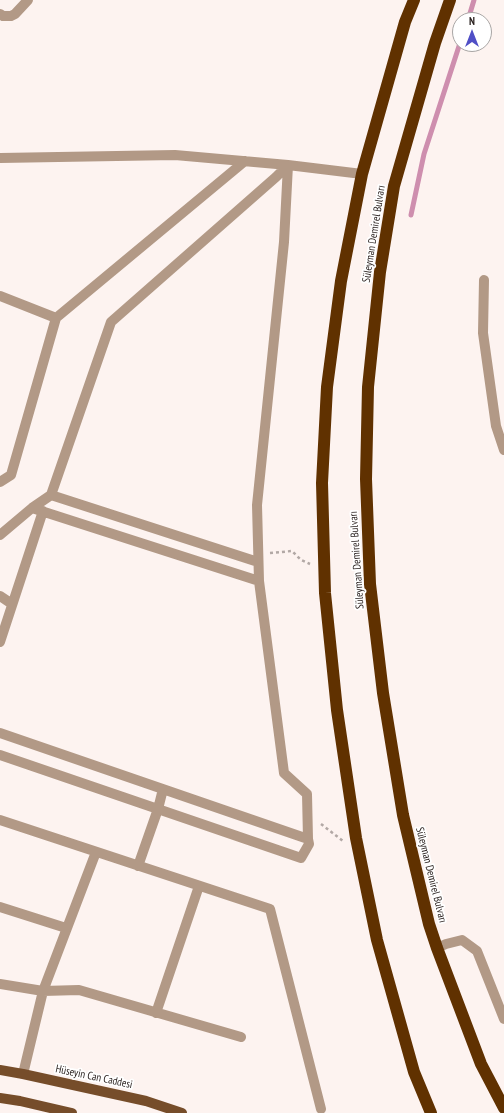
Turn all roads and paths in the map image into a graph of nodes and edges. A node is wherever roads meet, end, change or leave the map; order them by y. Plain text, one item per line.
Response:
1 (28, 0) edge
2 (414, 0) edge
3 (450, 0) edge
4 (0, 14) edge
5 (0, 158) edge
6 (245, 161) junction
7 (288, 165) junction
8 (362, 174) junction
9 (484, 280) dead end
10 (0, 296) edge
11 (56, 318) junction
12 (504, 450) edge
13 (0, 482) edge
14 (51, 495) junction
15 (32, 508) junction
16 (43, 512) junction
17 (0, 535) edge
18 (258, 558) junction
19 (312, 565) dead end
20 (259, 581) junction
21 (0, 596) edge
22 (12, 604) junction
23 (0, 642) edge
24 (0, 732) edge
25 (0, 755) edge
26 (163, 789) junction
27 (158, 809) junction
28 (0, 820) edge
29 (320, 823) dead end
30 (308, 839) junction
31 (344, 842) dead end
32 (96, 852) junction
33 (138, 866) junction
34 (199, 886) junction
35 (0, 907) edge
36 (66, 928) junction
37 (437, 948) junction
38 (0, 984) edge
39 (43, 991) junction
40 (156, 1013) junction
41 (504, 1019) edge
42 (241, 1037) dead end
43 (0, 1070) edge
44 (23, 1074) junction
45 (0, 1098) edge
46 (504, 1108) edge
47 (321, 1109) dead end
48 (72, 1113) edge
49 (182, 1113) edge
50 (431, 1113) edge

1 - 4 street
2 - 8 highway, Süleyman Demirel Bulvarı
3 - 37 highway, Süleyman Demirel Bulvarı
5 - 6 street
6 - 7 street
6 - 11 street
7 - 8 street
7 - 14 street
7 - 18 street
8 - 50 highway, Süleyman Demirel Bulvarı
9 - 12 street
10 - 11 street
11 - 13 street
14 - 15 street
14 - 18 street
15 - 16 street
15 - 17 street
16 - 20 street
16 - 22 street
18 - 19 path
18 - 20 street
20 - 30 street
21 - 22 street
22 - 23 street
24 - 26 street
25 - 27 street
26 - 27 street
26 - 30 street
27 - 30 street
27 - 33 street
28 - 32 street
29 - 31 path
32 - 33 street
32 - 36 street
33 - 34 street
34 - 40 street
34 - 47 street
35 - 36 street
36 - 39 street
37 - 41 street
37 - 46 highway, Süleyman Demirel Bulvarı
38 - 39 street
39 - 40 street
39 - 44 street
40 - 42 street
43 - 44 main road, Hüseyin Can Caddesi
44 - 49 main road, Hüseyin Can Caddesi
45 - 48 main road

